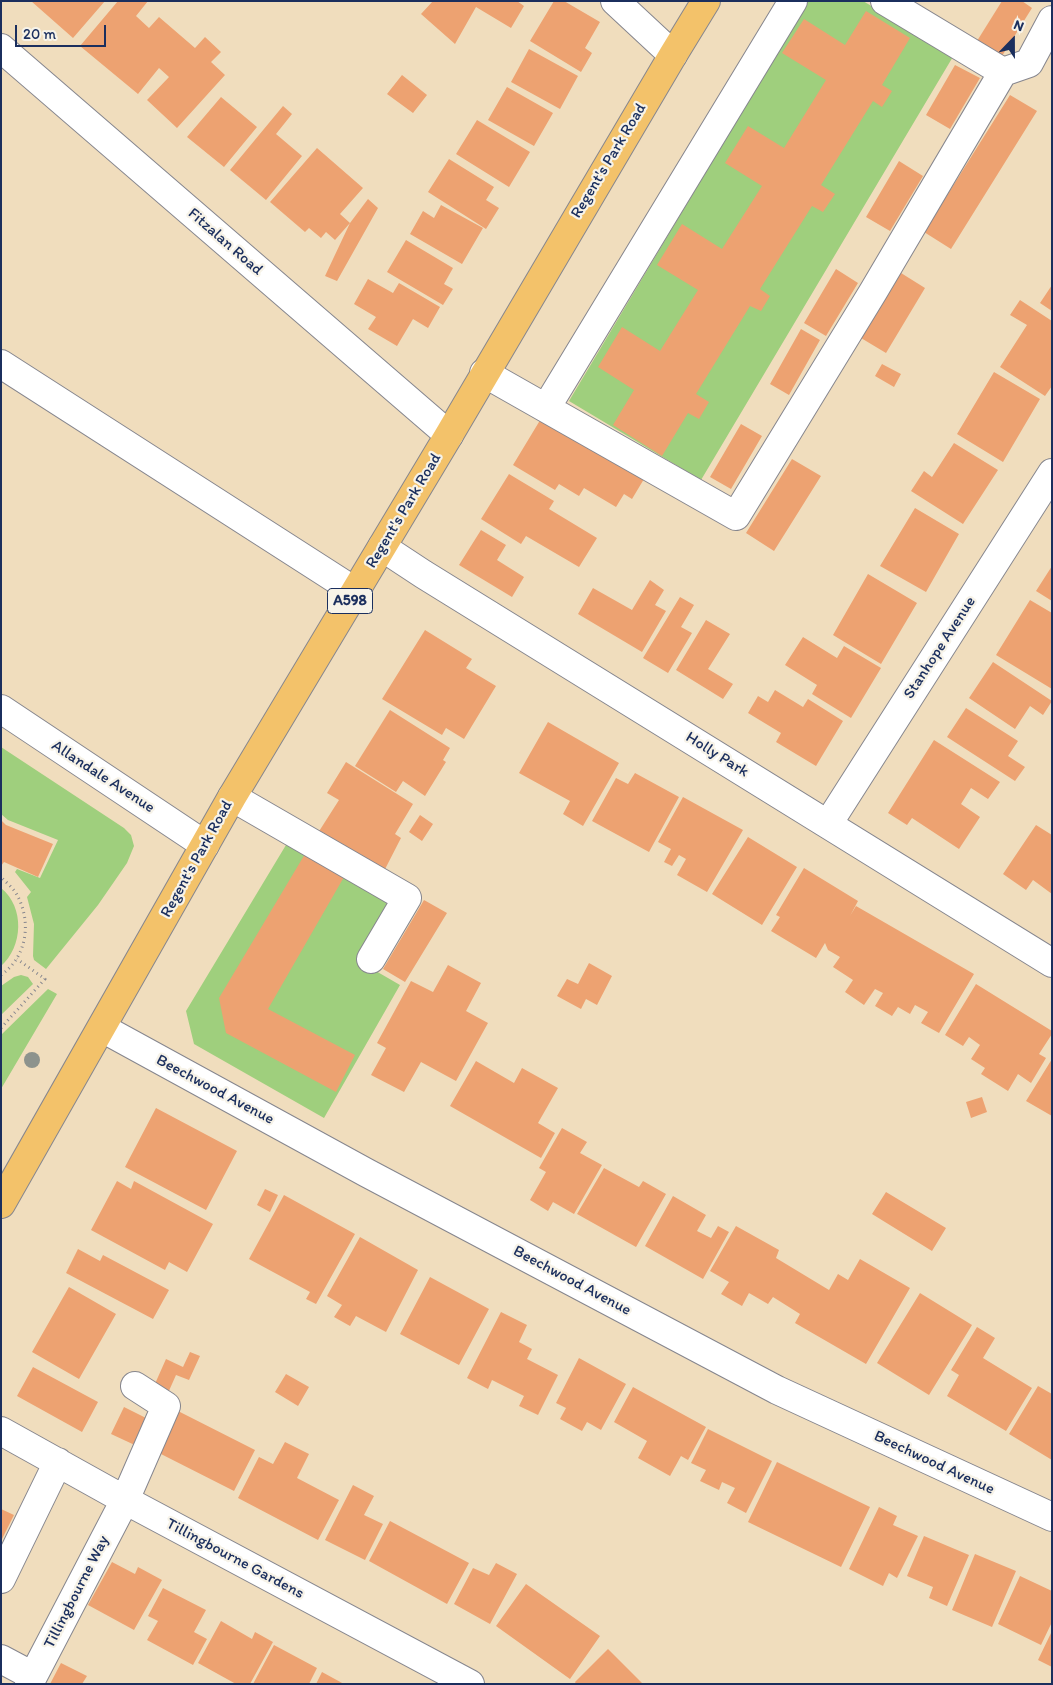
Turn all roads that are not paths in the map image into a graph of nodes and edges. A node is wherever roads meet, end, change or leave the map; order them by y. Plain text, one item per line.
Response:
1 (615, 1) edge
2 (706, 1) edge
3 (793, 1) edge
4 (885, 1) edge
5 (1052, 20) edge
6 (1, 48) edge
7 (673, 55) junction
8 (1003, 72) junction
9 (1, 364) edge
10 (484, 373) junction
11 (546, 408) junction
12 (449, 435) junction
13 (1052, 473) edge
14 (382, 547) junction
15 (356, 592) junction
16 (1, 710) edge
17 (232, 797) junction
18 (828, 824) junction
19 (205, 845) junction
20 (371, 959) dead end
21 (1052, 963) edge
22 (102, 1028) junction
23 (1, 1204) edge
24 (135, 1386) dead end
25 (1, 1431) edge
26 (58, 1462) junction
27 (125, 1500) junction
28 (1052, 1518) edge
29 (1, 1579) edge
30 (1, 1658) edge
31 (32, 1680) edge
32 (470, 1684) edge

1 - 7 street
2 - 7 main road, Regent's Park Road / A598
3 - 11 street
4 - 8 street
5 - 8 street
6 - 12 street, Fitzalan Road
7 - 10 main road, Regent's Park Road / A598
8 - 11 street
9 - 15 street
10 - 11 street
10 - 12 main road, Regent's Park Road / A598
12 - 14 main road, Regent's Park Road / A598
13 - 18 street, Stanhope Avenue
14 - 15 main road, Regent's Park Road / A598
14 - 18 street, Holly Park
15 - 17 main road, Regent's Park Road / A598
16 - 19 street, Allandale Avenue
17 - 19 main road, Regent's Park Road / A598
17 - 20 street
18 - 21 street, Holly Park
19 - 22 main road, Regent's Park Road / A598
22 - 23 main road, Regent's Park Road / A598
22 - 28 street, Beechwood Avenue
24 - 27 street, Tillingbourne Way
25 - 26 street, Tillingbourne Gardens
26 - 27 street, Tillingbourne Gardens
26 - 29 street
27 - 31 street, Tillingbourne Way
27 - 32 street, Tillingbourne Gardens
30 - 31 street

